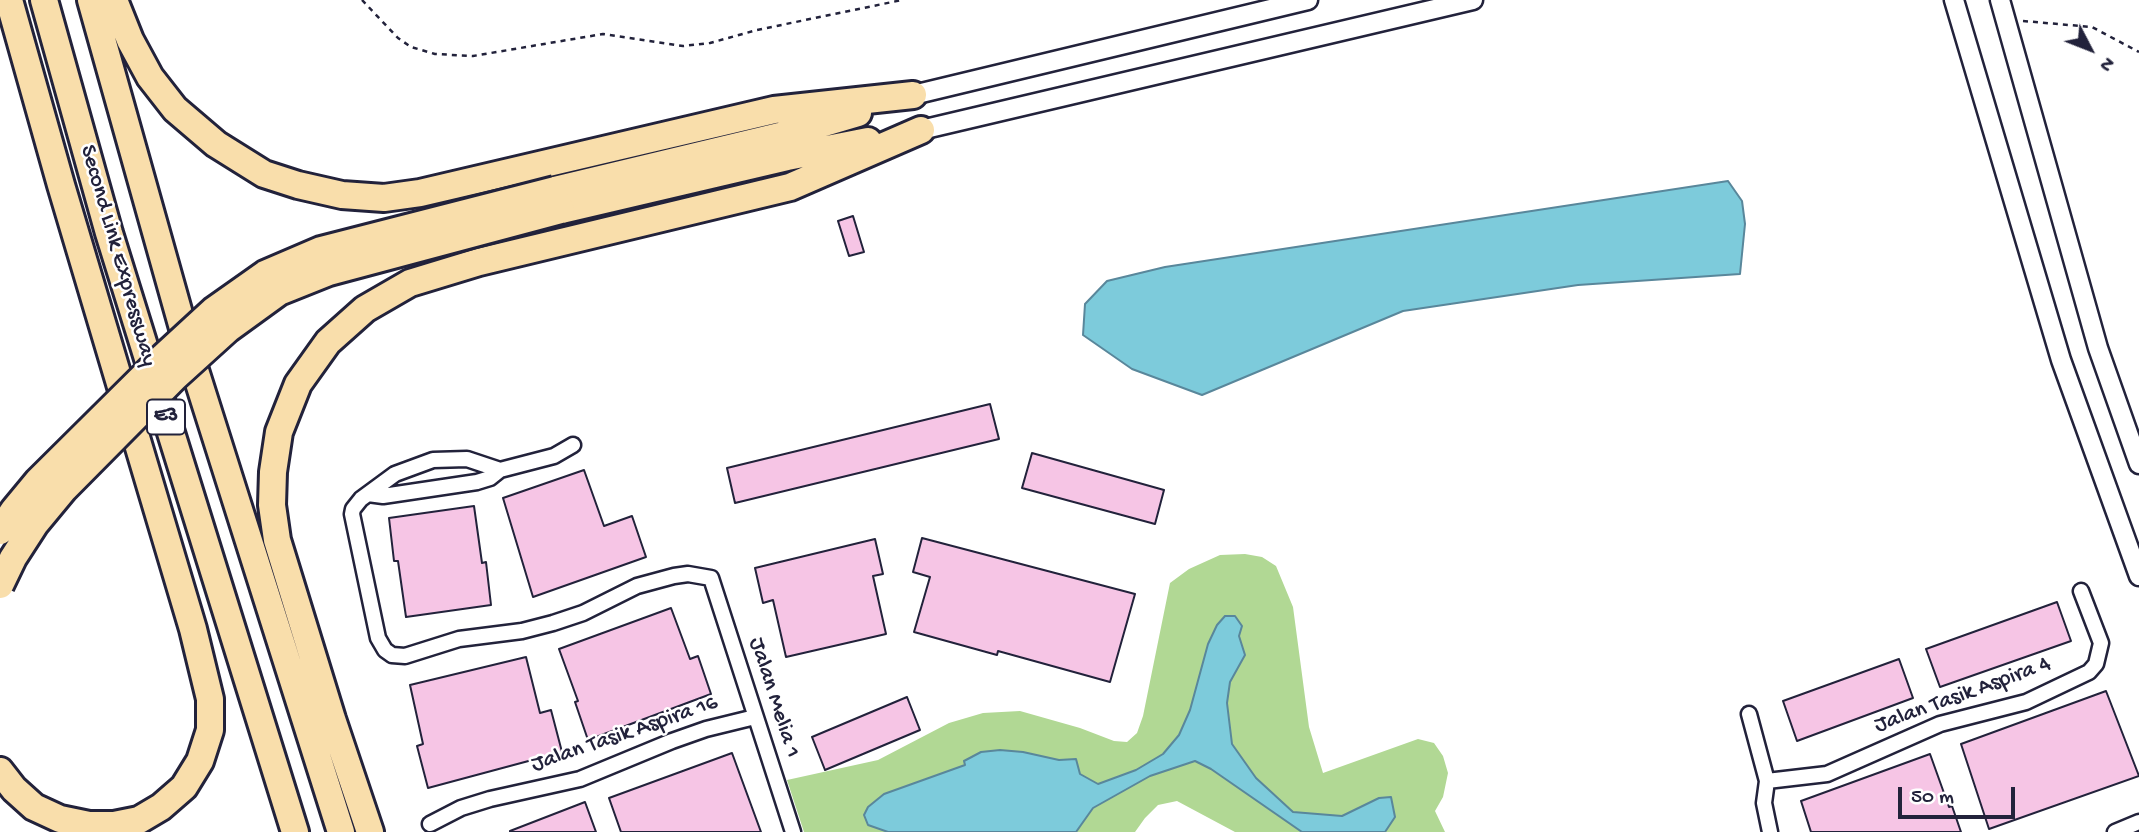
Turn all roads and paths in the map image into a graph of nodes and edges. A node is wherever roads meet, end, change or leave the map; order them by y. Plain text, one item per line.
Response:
1 (9, 0) edge
2 (44, 0) edge
3 (91, 0) edge
4 (114, 0) edge
5 (362, 0) edge
6 (902, 0) edge
7 (1308, 0) edge
8 (1473, 0) edge
9 (2000, 0) edge
10 (1953, 3) edge
11 (2005, 19) junction
12 (2139, 52) edge
13 (913, 95) junction
14 (921, 130) junction
15 (558, 200) junction
16 (573, 445) dead end
17 (2139, 464) edge
18 (500, 470) junction
19 (368, 494) junction
20 (0, 531) edge
21 (2139, 576) edge
22 (0, 585) edge
23 (2081, 591) dead end
24 (1749, 714) dead end
25 (755, 717) junction
26 (0, 771) edge
27 (1767, 781) junction
28 (2139, 822) edge
29 (430, 824) dead end
30 (295, 832) edge
31 (341, 832) edge
32 (370, 832) edge
33 (793, 832) edge
34 (1770, 832) edge
35 (2115, 832) edge

1 - 26 highway
2 - 30 highway, Second Link Expressway / E3
3 - 31 highway, Second Link Expressway / E3
4 - 13 highway
5 - 6 path
7 - 13 street
8 - 14 street
9 - 11 street
10 - 21 street
11 - 12 path
11 - 17 street
13 - 15 highway
14 - 15 highway
14 - 32 highway
15 - 20 highway, bridge
15 - 22 highway, bridge
16 - 18 street
18 - 19 street
18 - 19 street
19 - 25 street, Jalan Melia 1
23 - 27 street, Jalan Tasik Aspira 4
24 - 27 street
25 - 29 street, Jalan Tasik Aspira 16
25 - 33 street, Jalan Melia 1
27 - 34 street
28 - 35 street

